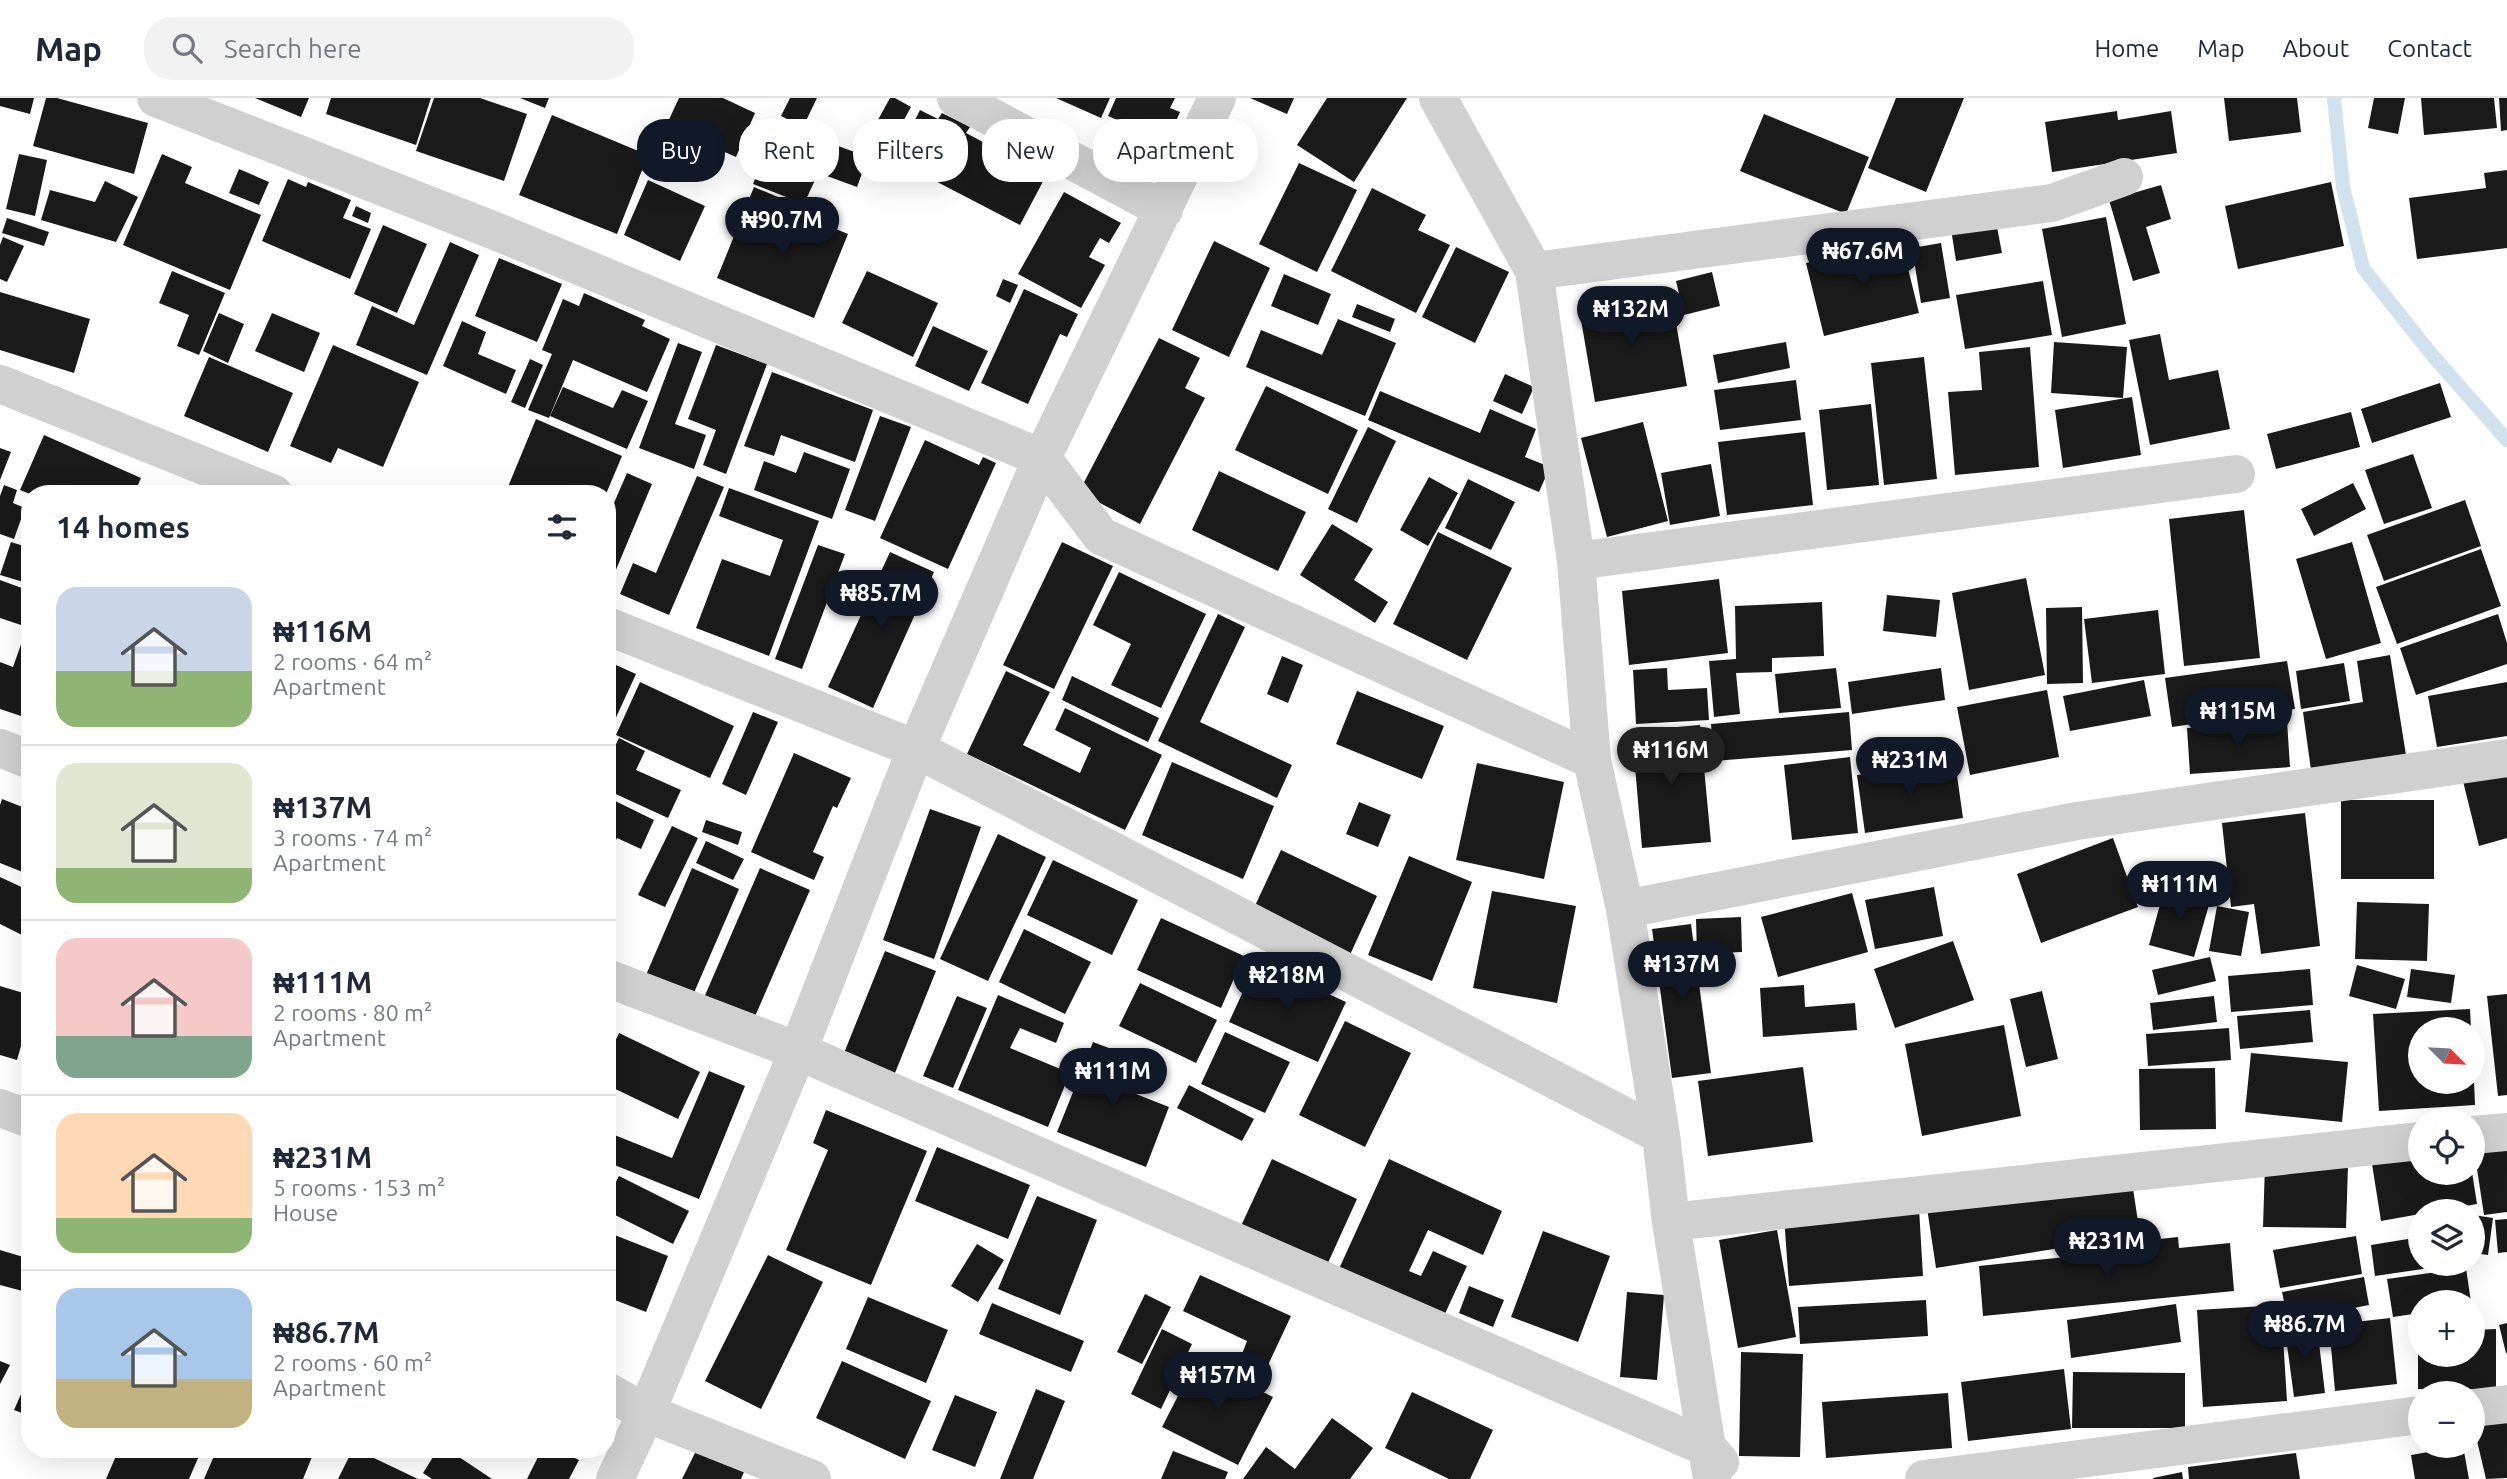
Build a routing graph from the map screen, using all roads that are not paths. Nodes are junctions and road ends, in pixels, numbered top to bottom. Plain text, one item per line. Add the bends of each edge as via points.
1 (156, 98) edge
2 (956, 98) edge
3 (1217, 98) edge
4 (1438, 98) edge
5 (2124, 177) dead end
6 (1164, 210) junction
7 (1534, 271) junction
8 (0, 384) edge
9 (1042, 458) junction
10 (2236, 474) dead end
11 (252, 485) edge
12 (1576, 561) junction
13 (616, 630) edge
14 (0, 748) edge
15 (916, 749) junction
16 (21, 756) edge
17 (2507, 758) edge
18 (1592, 760) junction
19 (1625, 909) junction
20 (616, 981) edge
21 (798, 1051) junction
22 (0, 1108) edge
23 (21, 1116) edge
24 (2507, 1132) edge
25 (2485, 1134) edge
26 (1661, 1135) junction
27 (2408, 1142) edge
28 (1671, 1222) junction
29 (616, 1396) edge
30 (2507, 1404) edge
31 (2485, 1407) edge
32 (646, 1413) junction
33 (2408, 1417) edge
34 (1710, 1464) edge
35 (615, 1479) edge
36 (812, 1479) edge
37 (1734, 1479) edge
38 (1924, 1479) edge

1 - 9 street via 500,233
2 - 6 street
3 - 6 street
4 - 7 street
5 - 7 street via 2052,203
6 - 9 street
7 - 12 street
8 - 11 street
9 - 15 street
9 - 18 street via 1101,536
10 - 12 street
12 - 18 street
13 - 15 street
14 - 16 street
15 - 21 street
15 - 26 street
17 - 19 street via 2077,821
18 - 19 street
19 - 26 street
20 - 21 street
21 - 32 street
21 - 34 street
22 - 23 street
24 - 25 street
26 - 28 street
27 - 28 street
28 - 34 street
29 - 32 street
30 - 31 street
32 - 35 street
32 - 36 street
33 - 38 street
34 - 37 street

